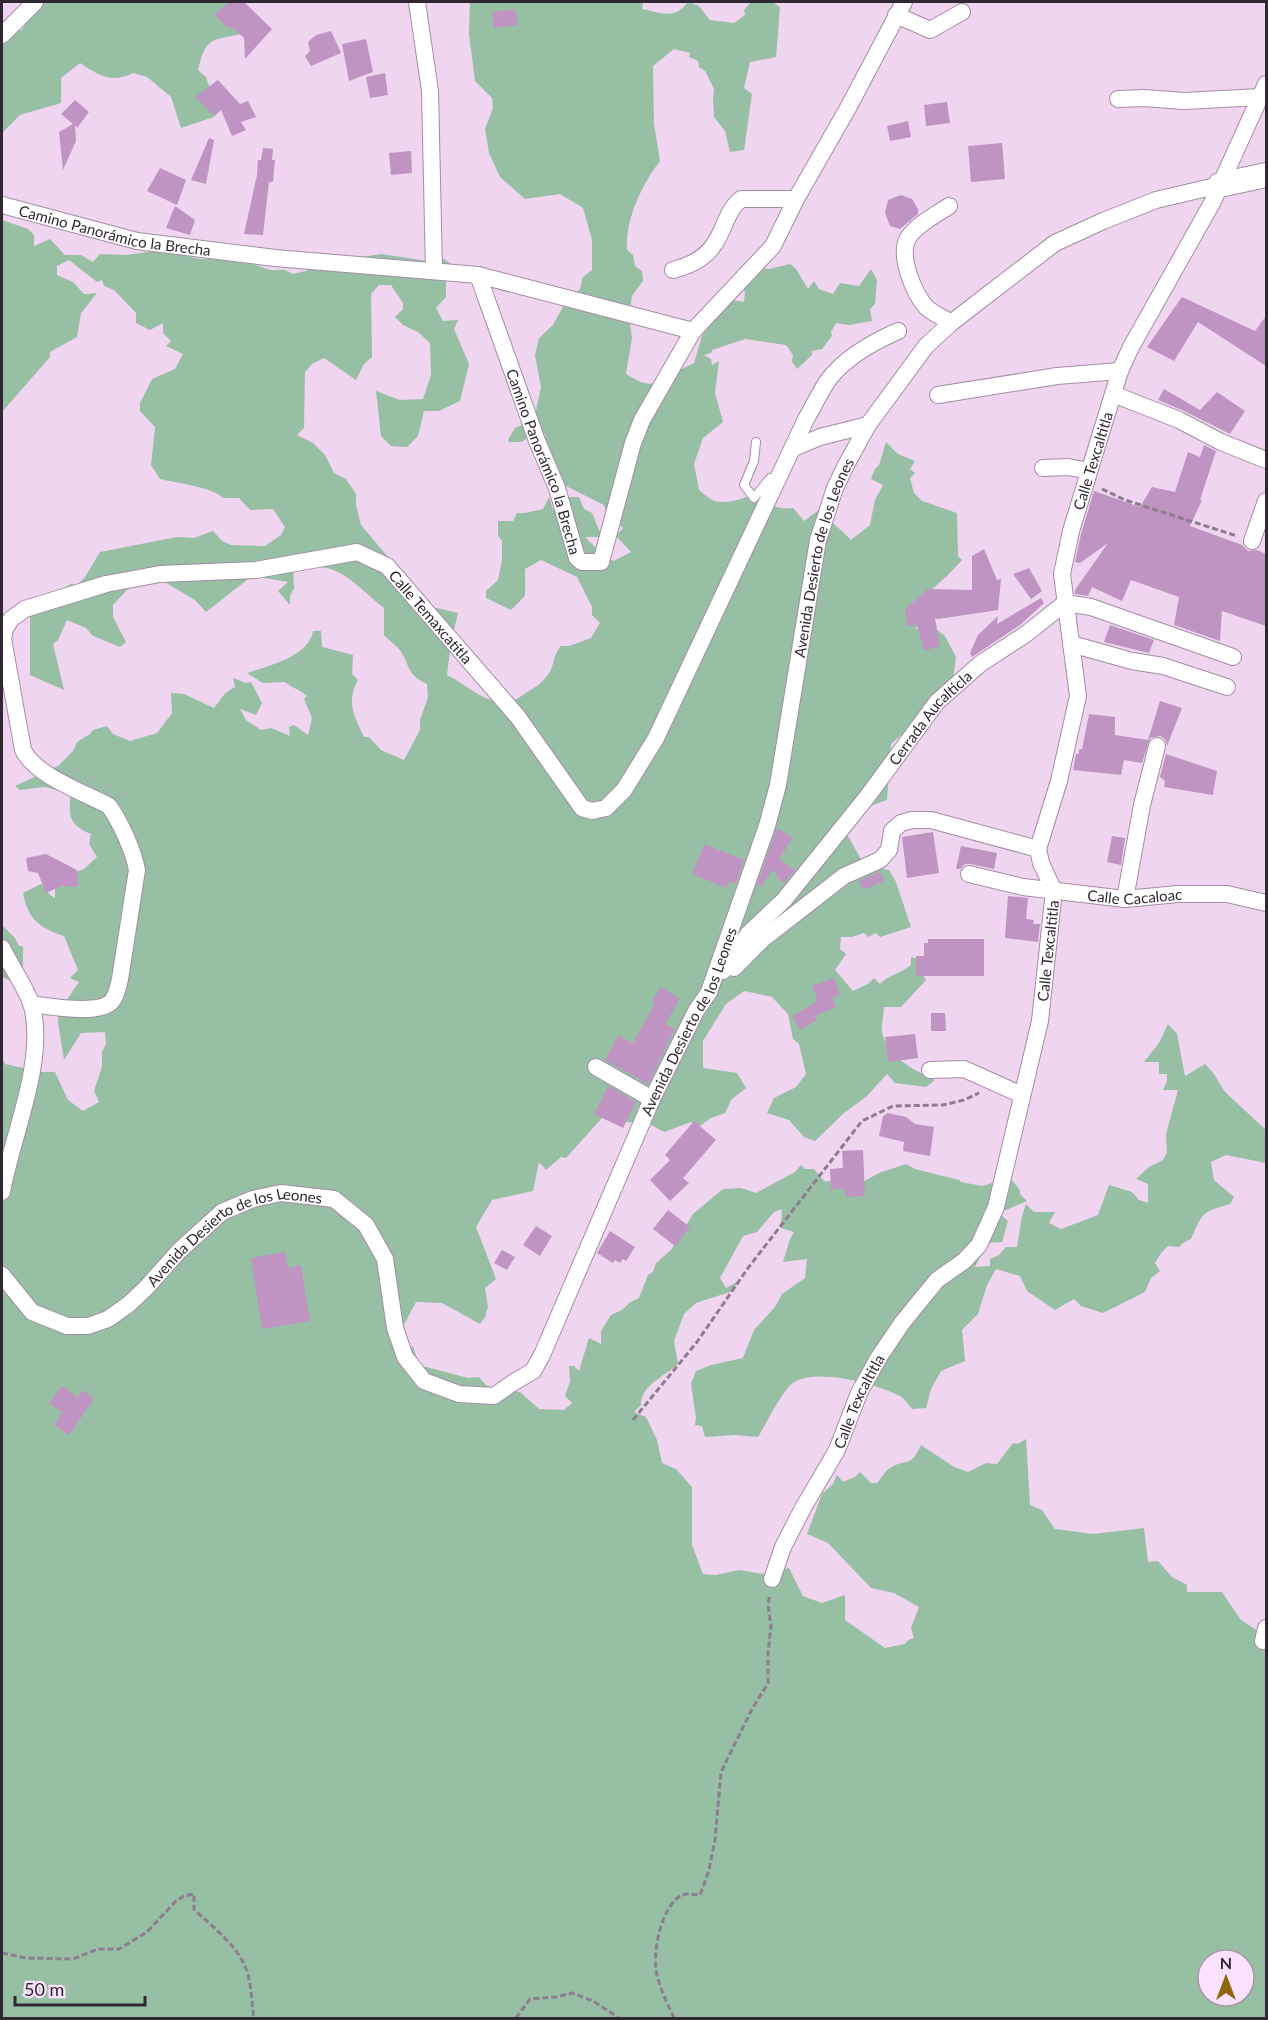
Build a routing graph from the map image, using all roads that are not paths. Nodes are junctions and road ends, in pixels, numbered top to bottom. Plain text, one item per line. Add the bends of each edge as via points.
1 (34, 2) edge
2 (417, 2) edge
3 (900, 8) edge
4 (962, 12) dead end
5 (2, 35) edge
6 (1263, 91) edge
7 (1118, 99) dead end
8 (1266, 176) edge
9 (1220, 185) junction
10 (796, 199) junction
11 (2, 204) edge
12 (949, 206) dead end
13 (673, 270) dead end
14 (434, 271) junction
15 (478, 275) junction
16 (951, 323) junction
17 (693, 331) junction
18 (898, 331) dead end
19 (1120, 371) junction
20 (1113, 394) junction
21 (938, 395) dead end
22 (868, 425) junction
23 (756, 442) dead end
24 (794, 448) junction
25 (1266, 460) edge
26 (1043, 468) dead end
27 (1089, 471) junction
28 (1266, 501) edge
29 (1252, 541) road end
30 (1065, 603) junction
31 (1071, 644) junction
32 (1233, 657) dead end
33 (1227, 687) dead end
34 (1156, 746) dead end
35 (1038, 849) junction
36 (969, 874) dead end
37 (1054, 891) junction
38 (1125, 899) junction
39 (1266, 903) edge
40 (2, 948) edge
41 (709, 992) junction
42 (31, 1004) junction
43 (596, 1067) dead end
44 (930, 1070) dead end
45 (1022, 1095) junction
46 (652, 1099) junction
47 (2, 1192) edge
48 (2, 1275) edge
49 (772, 1579) road end

1 - 5 street
2 - 14 street via 430,91
3 - 4 street via 930,30
3 - 10 street, Camino Panorámico la Brecha
6 - 7 street via 1184,100
6 - 9 street, Calle Texcaltitla
8 - 9 street, Avenida Desierto de los Leones
9 - 16 street, Avenida Desierto de los Leones via 1156,200 1055,243
9 - 19 street, Calle Texcaltitla
10 - 13 street via 741,199 732,206 714,244 688,267
10 - 17 street, Camino Panorámico la Brecha via 773,246
11 - 14 street, Camino Panorámico la Brecha via 137,241 275,258
12 - 16 street via 908,238 904,255 912,285 928,308
14 - 15 street, Camino Panorámico la Brecha
15 - 17 street, Camino Panorámico la Brecha
15 - 17 street, Camino Panorámico la Brecha via 557,489 577,558 582,562 597,563 602,559 633,443
16 - 22 street, Avenida Desierto de los Leones via 926,346
18 - 24 street, Calle Temaxcatitla via 875,341 829,379
19 - 20 street, Calle Texcaltitla
19 - 21 street via 1057,376
20 - 25 street
20 - 27 street, Calle Texcaltitla
22 - 24 street
22 - 41 street, Avenida Desierto de los Leones via 839,480 818,540 778,785
23 - 24 lane via 754,461 744,485 754,498 768,483 782,456
24 - 42 street, Calle Temaxcatitla via 656,738 624,790 606,808 582,808 518,717 387,566 357,552 256,570 160,574 106,584 25,609 11,619 5,629 4,651 23,750 43,772 109,806 137,870 120,979 110,1003 81,1009
26 - 27 street
27 - 30 street, Calle Texcaltitla via 1064,560
28 - 29 street
30 - 31 street, Calle Texcaltitla
30 - 32 street via 1091,607
30 - 41 street, Cerrada Aucalticla via 980,664 937,702 784,900 748,934
31 - 33 street via 1163,666
31 - 35 street, Calle Texcaltitla via 1078,696 1059,781
34 - 38 street
35 - 37 street, Calle Texcaltitla
35 - 41 street via 931,820 901,823 892,831 889,850 880,860 844,876 764,939
36 - 37 street, Calle Cacaloac
37 - 38 street, Calle Cacaloac
37 - 45 street, Calle Texcaltitla via 1040,1021
38 - 39 street, Calle Cacaloac via 1227,894
40 - 42 street
41 - 46 street, Avenida Desierto de los Leones
42 - 47 street via 33,1064
43 - 46 street
44 - 45 street via 964,1069
45 - 49 street, Calle Texcaltitla via 996,1207 979,1245 938,1280 879,1357 859,1393 837,1450 783,1547
46 - 48 street, Avenida Desierto de los Leones via 542,1355 533,1371 494,1396 459,1395 424,1381 405,1357 395,1328 385,1259 366,1226 334,1199 281,1193 222,1212 129,1304 108,1319 88,1326 67,1326 32,1312

